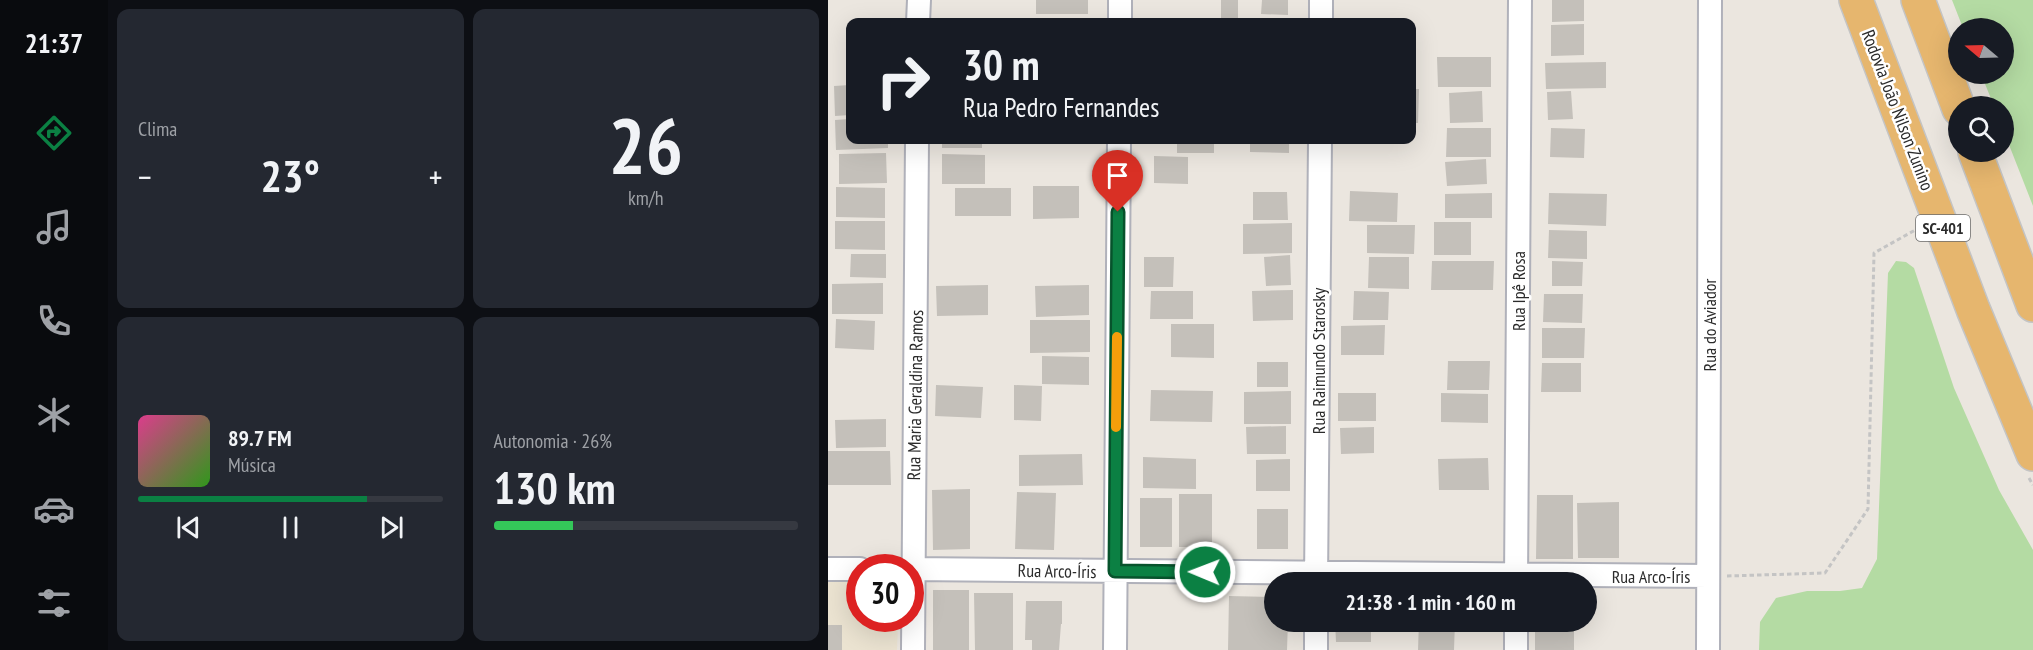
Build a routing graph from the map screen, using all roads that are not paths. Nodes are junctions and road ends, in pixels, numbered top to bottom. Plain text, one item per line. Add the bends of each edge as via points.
1 (919, 0) edge
2 (1120, 0) edge
3 (1321, 0) edge
4 (1521, 0) edge
5 (1710, 0) edge
6 (1856, 0) edge
7 (1918, 0) edge
8 (918, 18) edge
9 (1120, 18) edge
10 (1321, 18) edge
11 (1954, 96) edge
12 (917, 144) edge
13 (1119, 144) edge
14 (1320, 144) edge
15 (1979, 162) edge
16 (2033, 305) edge
17 (2033, 454) edge
18 (912, 554) edge
19 (828, 569) edge
20 (846, 569) edge
21 (924, 569) edge
22 (1115, 571) junction
23 (1316, 572) edge
24 (1516, 572) edge
25 (1264, 575) edge
26 (1708, 576) junction
27 (1597, 577) edge
28 (913, 632) edge
29 (1316, 632) edge
30 (1516, 632) edge
31 (913, 650) edge
32 (1114, 650) edge
33 (1316, 650) edge
34 (1516, 650) edge
35 (1708, 650) edge

1 - 8 street
2 - 9 street
3 - 10 street
4 - 24 street, Rua Ipê Rosa
5 - 26 street, Rua do Aviador
6 - 17 highway, Rodovia João Nilson Zunino / SC-401 via 1973,309
7 - 11 highway
12 - 18 street, Rua Maria Geraldina Ramos
13 - 22 street
14 - 23 street, Rua Raimundo Starosky
15 - 16 highway
19 - 20 street
21 - 22 street, Rua Arco-Íris
22 - 25 street, Rua Arco-Íris
22 - 32 street
26 - 27 street, Rua Arco-Íris
26 - 35 street, Rua do Aviador
28 - 31 street, Rua Maria Geraldina Ramos
29 - 33 street
30 - 34 street

